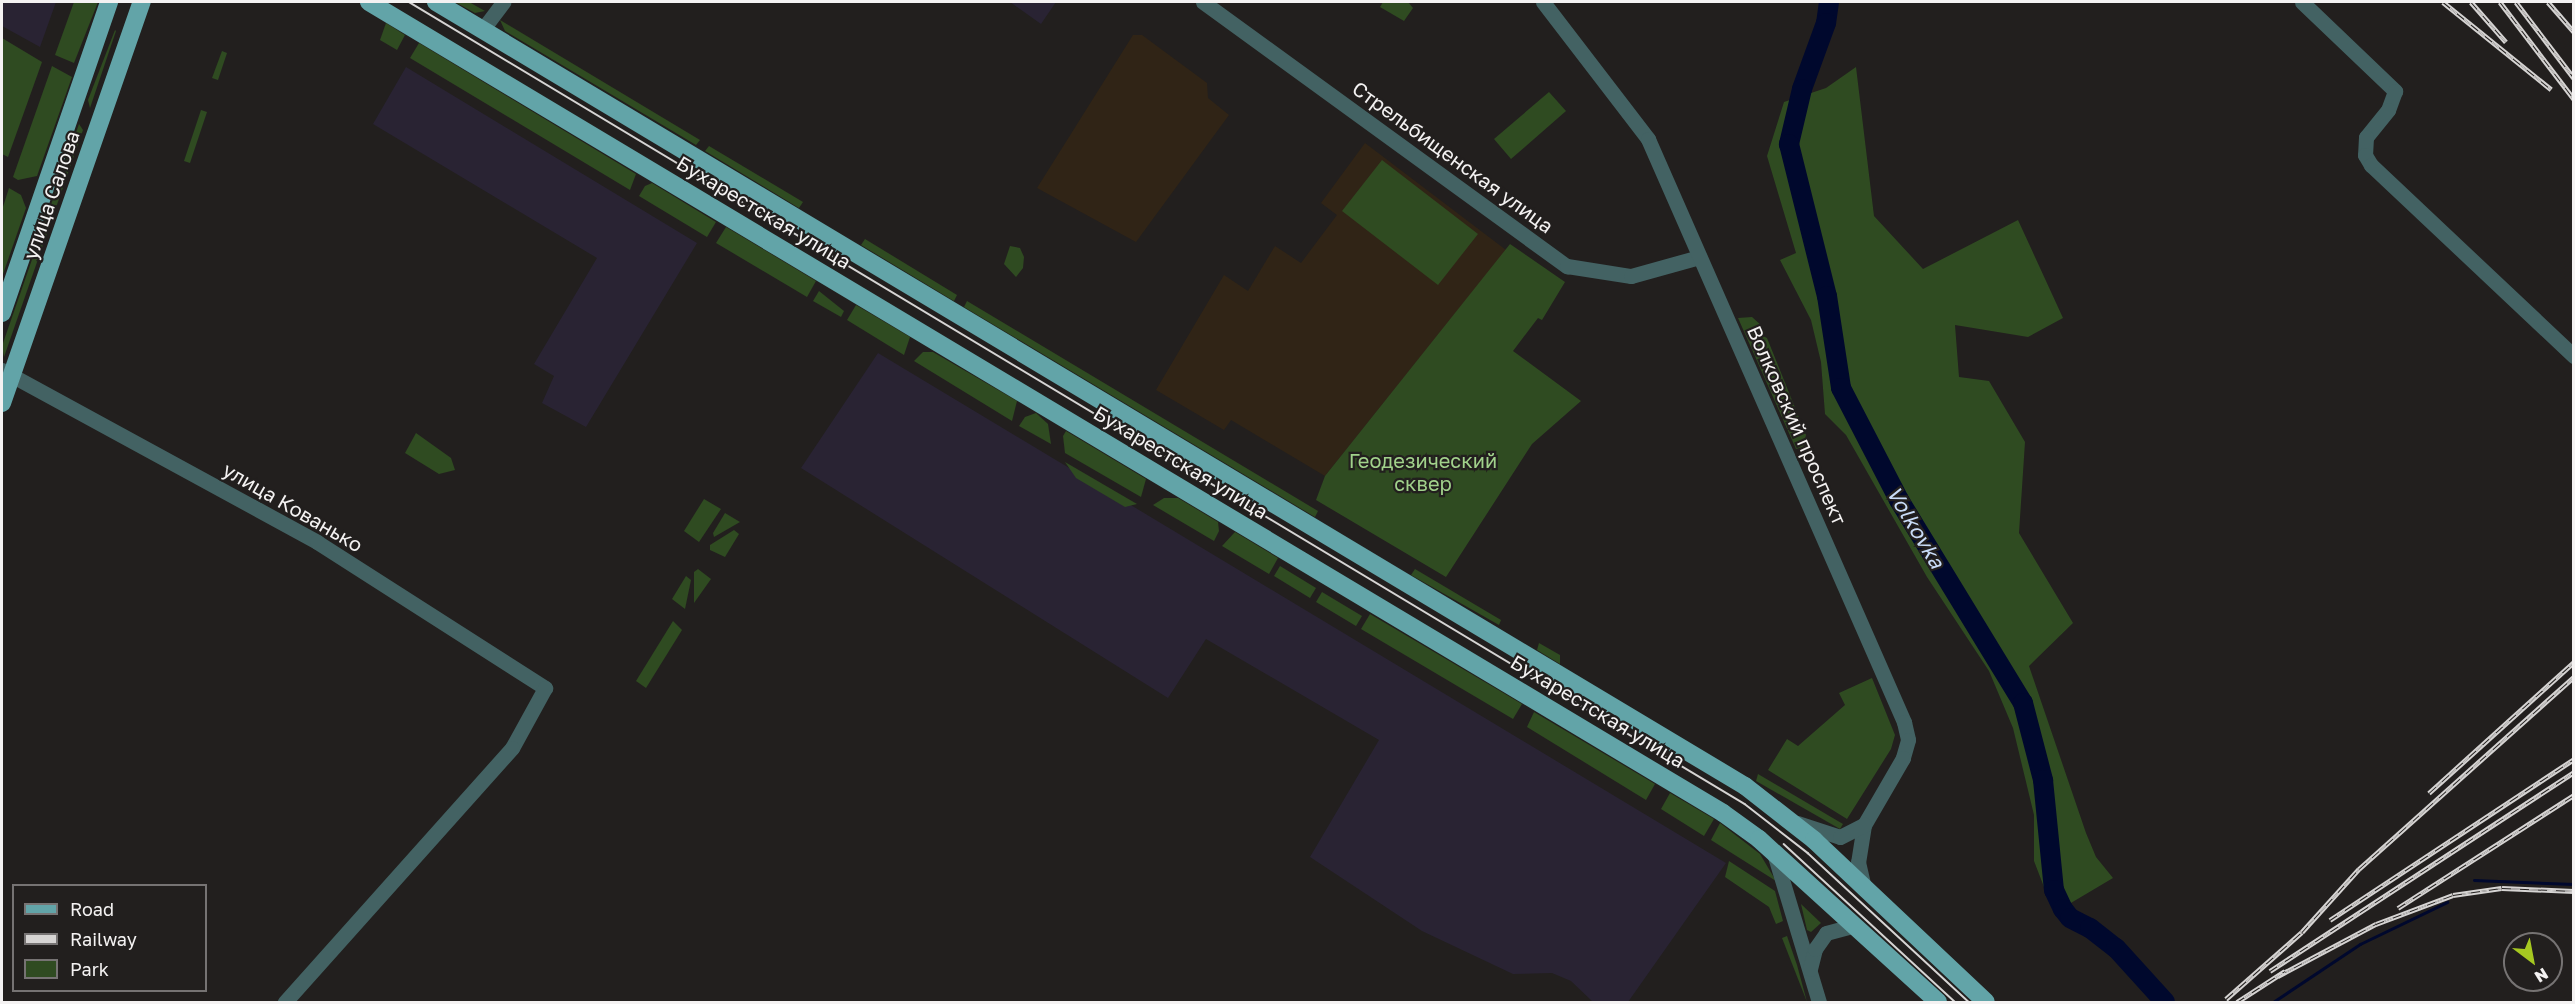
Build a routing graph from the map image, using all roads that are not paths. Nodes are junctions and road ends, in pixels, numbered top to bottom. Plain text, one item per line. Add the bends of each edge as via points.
1 (109, 2) edge
2 (142, 2) edge
3 (369, 2) edge
4 (436, 2) edge
5 (503, 2) edge
6 (1203, 2) edge
7 (1543, 2) edge
8 (2302, 2) edge
9 (101, 22) junction
10 (483, 29) junction
11 (130, 36) junction
12 (569, 82) junction
13 (552, 110) junction
14 (71, 112) junction
15 (100, 122) junction
16 (1699, 257) junction
17 (2, 313) edge
18 (2574, 356) edge
19 (6, 374) edge
20 (2, 403) edge
21 (1792, 822) junction
22 (1864, 825) junction
23 (1774, 853) junction
24 (1864, 888) junction
25 (1855, 925) junction
26 (1810, 969) junction
27 (285, 1002) edge
28 (1819, 1002) edge
29 (1938, 1002) edge
30 (1986, 1002) edge

1 - 9 main road, улица Салова
2 - 11 main road, улица Салова
3 - 13 main road, Бухарестская улица
4 - 10 main road, Бухарестская улица
5 - 10 street
6 - 16 street, Стрельбищенская улица via 1567,266 1631,276
7 - 16 street, Волковский проспект via 1641,127
8 - 18 street via 2395,91 2388,110 2366,137 2365,155 2371,165
9 - 11 main road via 121,24
9 - 14 main road, улица Салова
10 - 12 main road, Бухарестская улица
11 - 15 main road, улица Салова
12 - 13 main road
12 - 21 main road, Бухарестская улица via 1735,780
13 - 23 main road, Бухарестская улица via 1668,779 1737,823
14 - 15 main road
14 - 17 main road, улица Салова
15 - 19 main road, улица Салова
16 - 22 street, Волковский проспект via 1904,722 1908,740 1903,758
19 - 20 main road, улица Салова
19 - 27 street, улица Кованько via 317,542 545,688 512,748
21 - 22 street via 1840,837
21 - 24 main road, Бухарестская улица
22 - 24 street, Волковский проспект via 1858,862
23 - 25 main road, Бухарестская улица
23 - 26 street
24 - 30 main road, Бухарестская улица
25 - 26 street via 1831,929 1821,937
25 - 29 main road, Бухарестская улица
26 - 28 street

